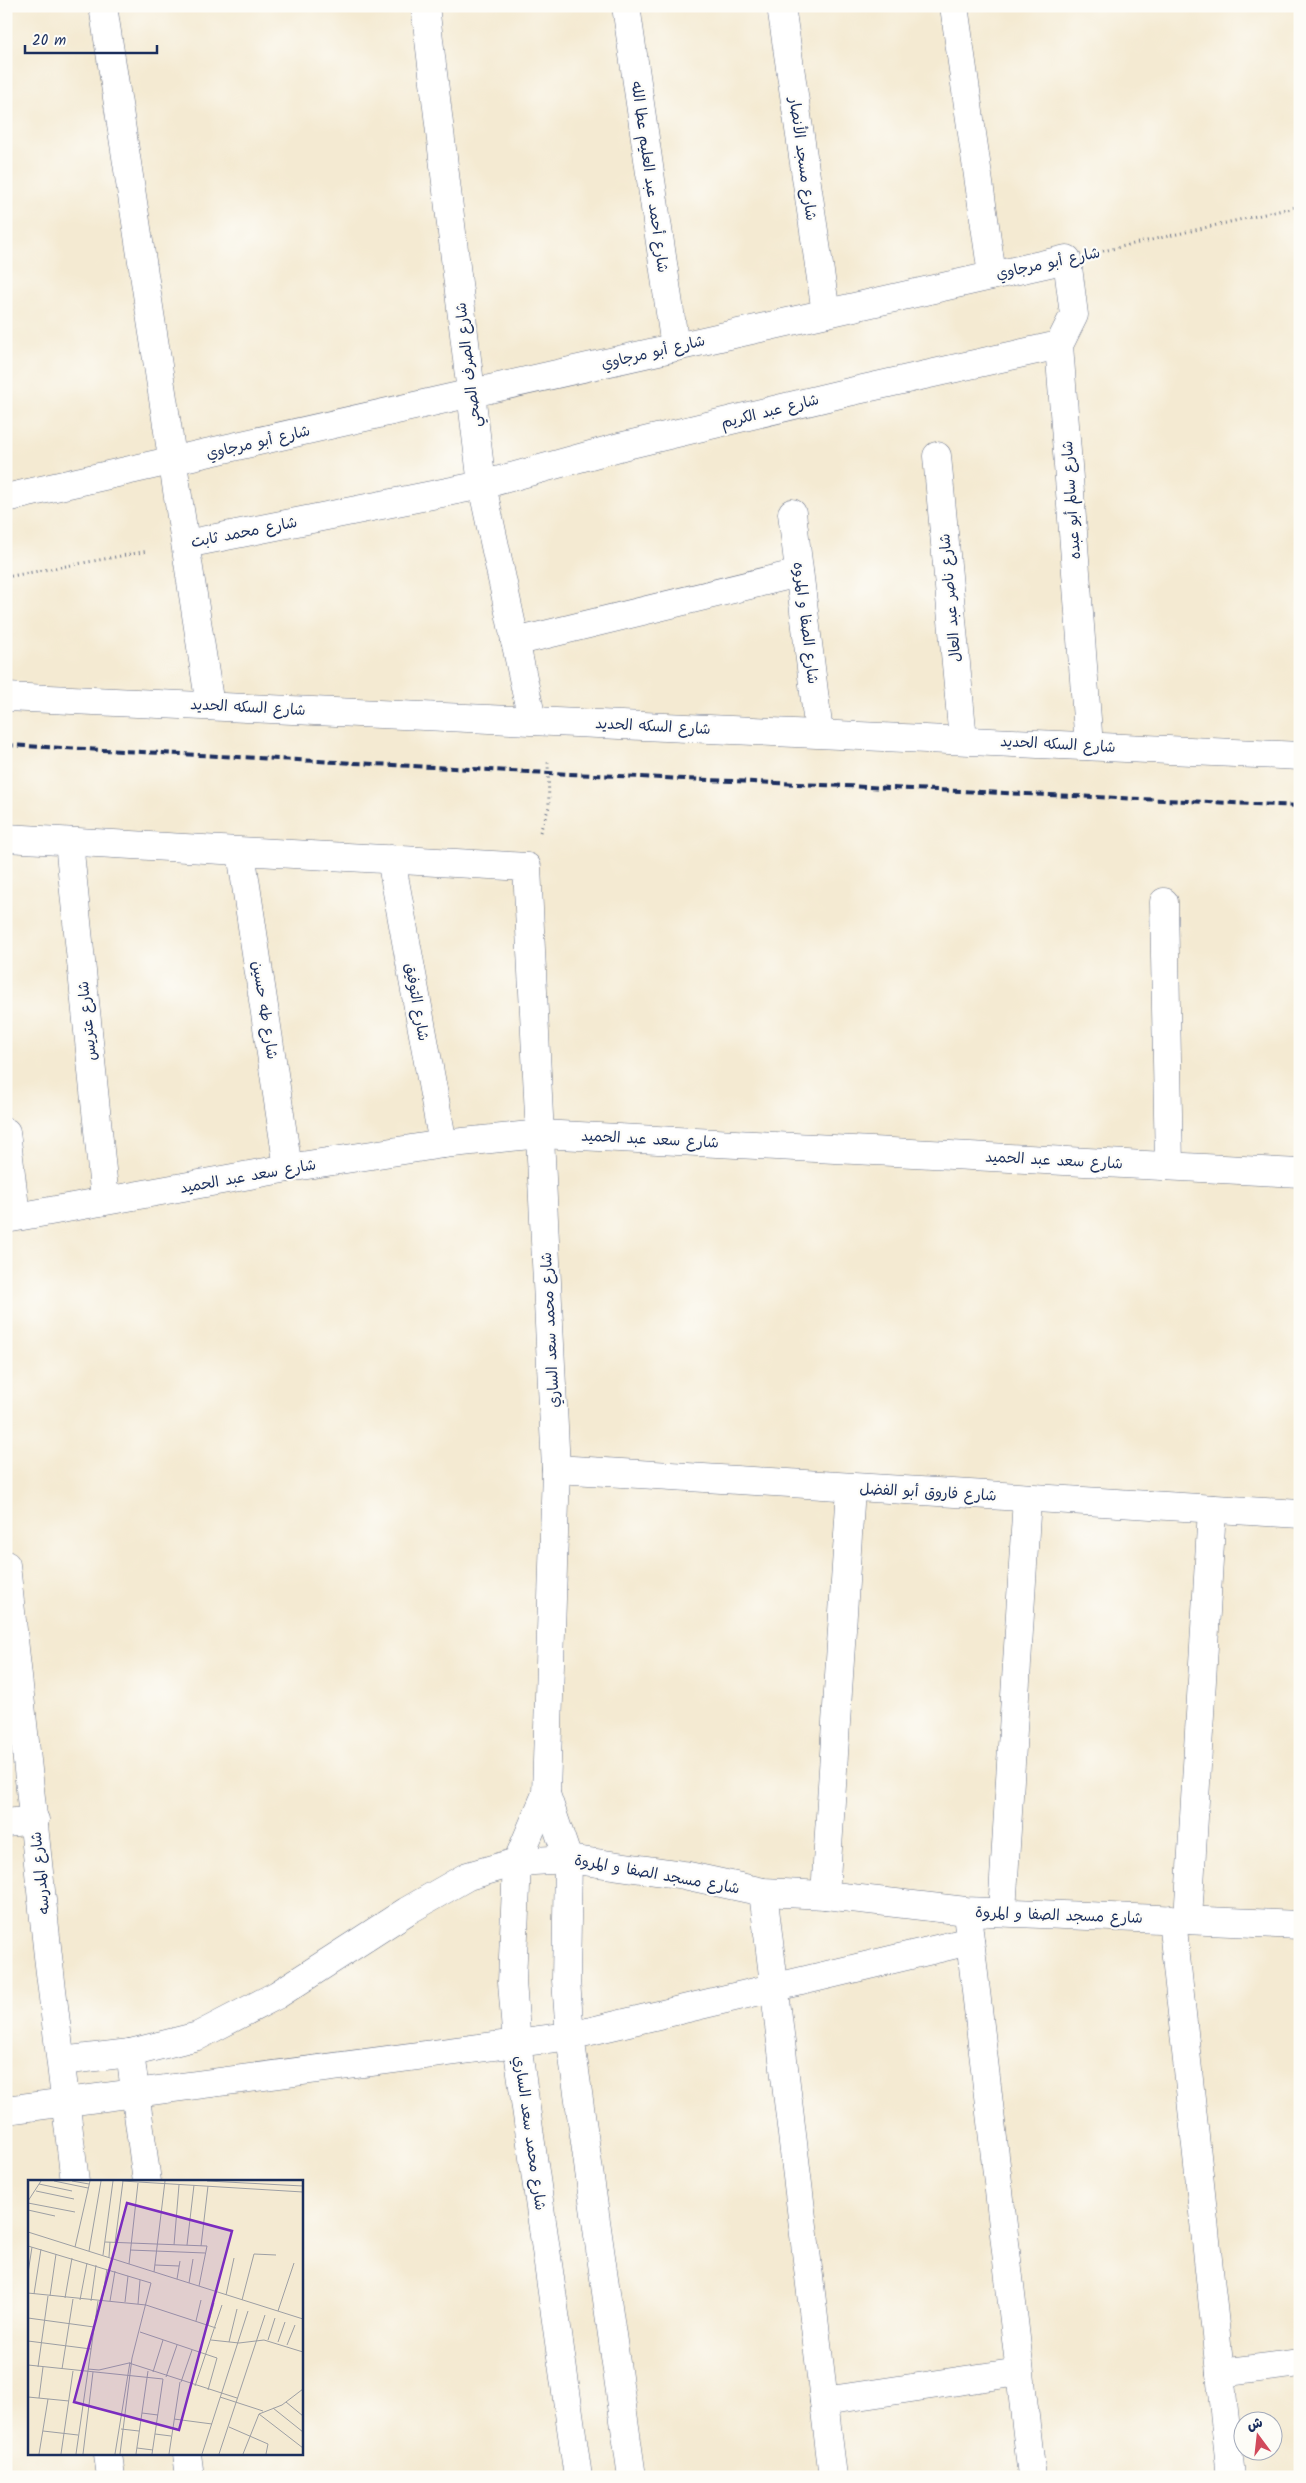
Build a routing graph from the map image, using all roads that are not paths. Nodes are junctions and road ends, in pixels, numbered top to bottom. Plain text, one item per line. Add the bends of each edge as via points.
1 (102, 6) edge
2 (425, 6) edge
3 (626, 6) edge
4 (781, 6) edge
5 (954, 6) edge
6 (992, 275) junction
7 (826, 313) junction
8 (1059, 345) junction
9 (675, 347) junction
10 (472, 393) junction
11 (937, 456) dead end
12 (173, 461) junction
13 (482, 485) junction
14 (6, 498) edge
15 (792, 513) dead end
16 (186, 544) junction
17 (800, 573) junction
18 (515, 642) junction
19 (6, 696) edge
20 (210, 706) junction
21 (532, 720) junction
22 (819, 733) junction
23 (963, 740) junction
24 (1089, 746) junction
25 (1300, 756) edge
26 (6, 838) edge
27 (69, 842) junction
28 (241, 852) junction
29 (391, 859) junction
30 (1164, 902) dead end
31 (6, 1132) edge
32 (540, 1134) junction
33 (443, 1144) junction
34 (1169, 1166) junction
35 (288, 1168) junction
36 (1300, 1173) edge
37 (105, 1200) junction
38 (11, 1218) edge
39 (556, 1469) junction
40 (851, 1488) junction
41 (1027, 1498) junction
42 (1212, 1509) junction
43 (1300, 1514) edge
44 (6, 1565) edge
45 (546, 1794) junction
46 (34, 1820) junction
47 (6, 1823) edge
48 (568, 1858) junction
49 (517, 1862) junction
50 (763, 1892) junction
51 (825, 1895) junction
52 (966, 1911) junction
53 (1002, 1912) junction
54 (1180, 1920) junction
55 (1300, 1925) edge
56 (970, 1941) junction
57 (774, 1989) junction
58 (570, 2036) junction
59 (517, 2044) junction
60 (130, 2053) junction
61 (61, 2061) junction
62 (134, 2092) junction
63 (66, 2102) junction
64 (6, 2110) edge
65 (75, 2180) edge
66 (147, 2180) edge
67 (1300, 2363) edge
68 (1019, 2372) junction
69 (1220, 2373) junction
70 (824, 2401) junction
71 (108, 2456) edge
72 (187, 2456) edge
73 (111, 2477) edge
74 (190, 2477) edge
75 (578, 2477) edge
76 (632, 2477) edge
77 (833, 2477) edge
78 (1032, 2477) edge
79 (1231, 2477) edge

1 - 12 street
2 - 10 street, شارع الصرف الصحي
3 - 9 street, شارع أحمد عبد العليم عطا الله
4 - 7 street, شارع مسجد الأنصار
5 - 6 street
6 - 7 street, شارع أبو مرجاوي
6 - 8 street, شارع أبو مرجاوي via 1067,259 1074,314
7 - 9 street, شارع أبو مرجاوي
8 - 13 street, شارع عبد الكريم via 623,446
8 - 24 street, شارع سالم أبو عبده
9 - 10 street, شارع أبو مرجاوي
10 - 12 street, شارع أبو مرجاوي
10 - 13 street, شارع الصرف الصحي
11 - 23 street, شارع ناصر عبد العال
12 - 14 street, شارع أبو مرجاوي
12 - 16 street
13 - 16 street, شارع محمد ثابت
13 - 18 street, شارع الصرف الصحي
15 - 17 street, شارع الصفا و المروه
16 - 20 street
17 - 18 street
17 - 22 street, شارع الصفا و المروه
18 - 21 street, شارع الصرف الصحي
19 - 20 street, شارع السكه الحديد
20 - 21 street, شارع السكه الحديد
21 - 22 street, شارع السكه الحديد
22 - 23 street, شارع السكه الحديد
23 - 24 street, شارع السكه الحديد
24 - 25 street, شارع السكه الحديد
26 - 27 street
27 - 28 street
27 - 37 street, شارع عتريس
28 - 29 street
28 - 35 street, شارع طه حسين
29 - 32 street, شارع محمد سعد الساري via 527,867
29 - 33 street, شارع التوفيق
30 - 34 street
31 - 38 street
32 - 33 street, شارع سعد عبد الحميد
32 - 34 street, شارع سعد عبد الحميد
32 - 39 street, شارع محمد سعد الساري
33 - 35 street, شارع سعد عبد الحميد
34 - 36 street, شارع سعد عبد الحميد
35 - 37 street, شارع سعد عبد الحميد
37 - 38 street, شارع سعد عبد الحميد
39 - 40 street, شارع فاروق أبو الفضل
39 - 45 street, شارع محمد سعد الساري
40 - 41 street, شارع فاروق أبو الفضل
40 - 51 street
41 - 42 street, شارع فاروق أبو الفضل
41 - 53 street
42 - 43 street, شارع فاروق أبو الفضل
42 - 54 street
44 - 46 street, شارع المدرسه
45 - 48 street, شارع محمد سعد الساري
45 - 49 street, شارع محمد سعد الساري
46 - 47 street
46 - 61 street, شارع المدرسه
48 - 49 street, شارع مسجد الصفا و المروة
48 - 50 street, شارع مسجد الصفا و المروة via 684,1875
48 - 58 street, شارع محمد سعد الساري via 566,1980
49 - 59 street, شارع محمد سعد الساري via 512,1982
49 - 60 street, شارع مسجد الصفا و المروة via 468,1876 276,1995 198,2036
50 - 51 street, شارع مسجد الصفا و المروة
50 - 57 street
51 - 52 street, شارع مسجد الصفا و المروة
52 - 53 street, شارع مسجد الصفا و المروة
52 - 56 street
53 - 54 street, شارع مسجد الصفا و المروة
54 - 55 street, شارع مسجد الصفا و المروة
54 - 69 street
56 - 57 street
56 - 68 street
57 - 58 street
57 - 70 street
58 - 59 street
58 - 76 street, شارع محمد سعد الساري
59 - 62 street
59 - 75 street, شارع محمد سعد الساري
60 - 61 street, شارع مسجد الصفا و المروة
60 - 62 street
61 - 63 street, شارع المدرسه
62 - 63 street
62 - 66 street
63 - 64 street
63 - 65 street, شارع المدرسه
67 - 69 street
68 - 70 street
68 - 78 street
69 - 79 street
70 - 77 street
71 - 73 street
72 - 74 street

